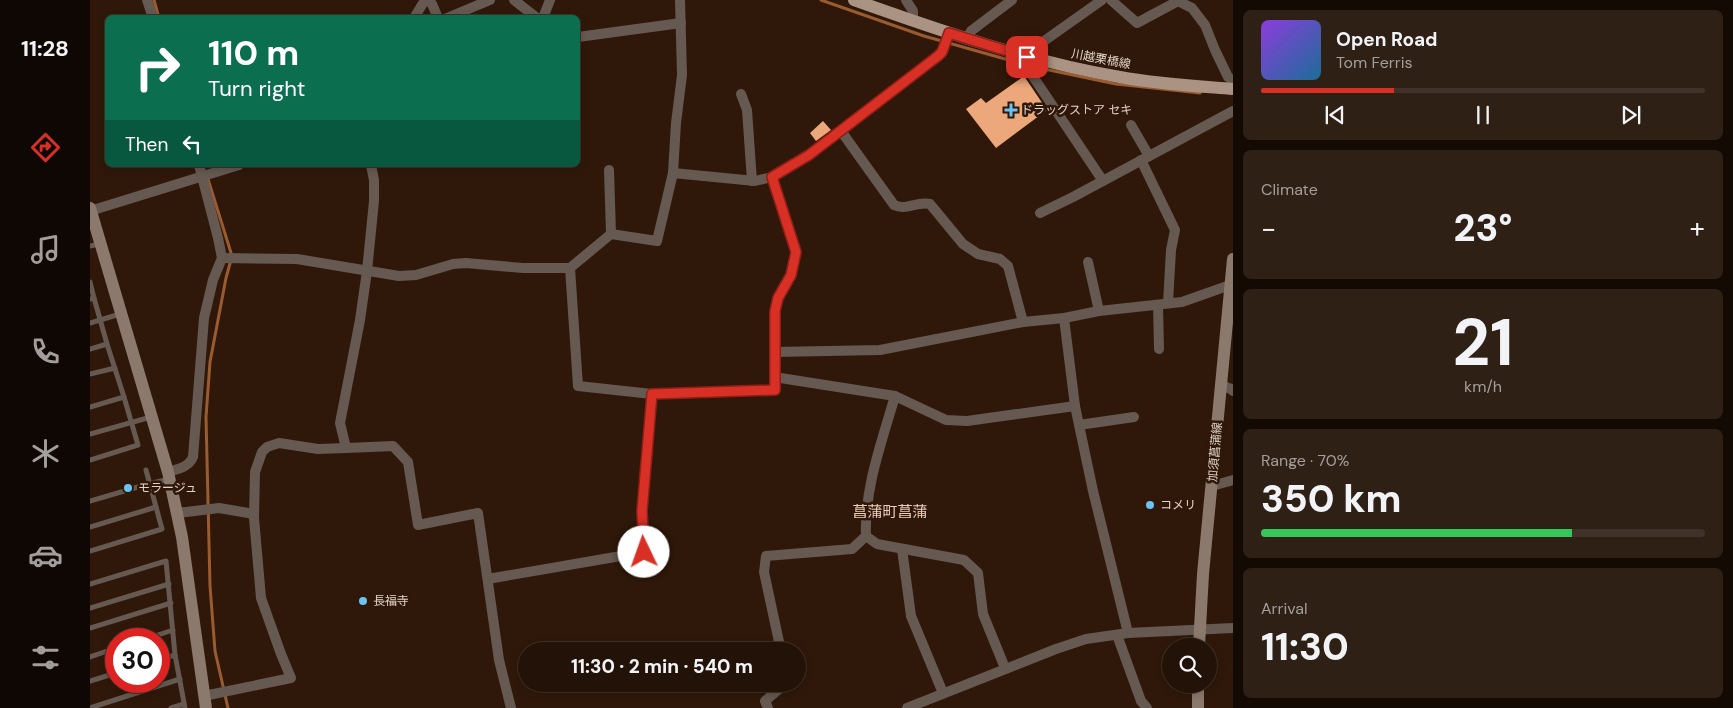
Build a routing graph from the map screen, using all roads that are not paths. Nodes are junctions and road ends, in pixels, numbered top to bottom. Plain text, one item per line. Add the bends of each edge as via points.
1 (147, 0) edge
2 (426, 0) edge
3 (490, 0) edge
4 (514, 0) edge
5 (550, 0) edge
6 (680, 0) edge
7 (854, 0) edge
8 (906, 0) edge
9 (1012, 0) edge
10 (1102, 0) edge
11 (1114, 1) edge
12 (1178, 1) edge
13 (152, 15) edge
14 (416, 15) edge
15 (437, 15) edge
16 (454, 15) edge
17 (532, 15) edge
18 (544, 15) edge
19 (913, 21) junction
20 (681, 23) junction
21 (949, 33) junction
22 (580, 37) edge
23 (967, 39) junction
24 (1027, 57) junction
25 (1233, 80) edge
26 (1233, 89) edge
27 (741, 94) dead end
28 (1233, 111) edge
29 (1131, 125) dead end
30 (841, 131) junction
31 (1145, 158) junction
32 (200, 167) edge
33 (231, 167) edge
34 (371, 167) edge
35 (609, 170) dead end
36 (673, 173) junction
37 (202, 176) junction
38 (772, 177) junction
39 (752, 181) junction
40 (1103, 181) junction
41 (90, 210) edge
42 (1040, 213) dead end
43 (612, 234) junction
44 (95, 245) edge
45 (222, 258) junction
46 (1233, 259) edge
47 (1088, 262) dead end
48 (570, 268) junction
49 (367, 271) junction
50 (90, 282) edge
51 (1232, 286) edge
52 (92, 298) edge
53 (1163, 304) junction
54 (1099, 310) junction
55 (121, 314) junction
56 (1064, 318) junction
57 (100, 320) junction
58 (1023, 322) junction
59 (90, 323) edge
60 (107, 344) junction
61 (90, 349) edge
62 (1159, 349) dead end
63 (774, 352) junction
64 (115, 368) junction
65 (90, 374) edge
66 (774, 377) junction
67 (1227, 388) edge
68 (652, 394) junction
69 (895, 396) junction
70 (124, 397) junction
71 (1075, 406) junction
72 (90, 407) edge
73 (1134, 416) dead end
74 (152, 417) junction
75 (132, 422) junction
76 (1079, 425) junction
77 (90, 434) edge
78 (346, 448) junction
79 (90, 460) edge
80 (146, 470) dead end
81 (169, 476) junction
82 (1233, 480) edge
83 (148, 484) junction
84 (1212, 486) junction
85 (90, 501) edge
86 (156, 507) junction
87 (178, 513) junction
88 (254, 514) junction
89 (90, 526) edge
90 (866, 536) junction
91 (902, 549) junction
92 (90, 551) edge
93 (488, 578) junction
94 (90, 584) edge
95 (169, 584) junction
96 (171, 603) junction
97 (90, 608) edge
98 (90, 628) edge
99 (1233, 628) edge
100 (1200, 629) junction
101 (173, 630) junction
102 (170, 631) edge
103 (1123, 634) junction
104 (1199, 638) edge
105 (780, 642) edge
106 (105, 652) edge
107 (175, 655) junction
108 (90, 657) edge
109 (170, 657) edge
110 (1005, 668) junction
111 (105, 676) edge
112 (180, 679) junction
113 (90, 681) edge
114 (776, 692) edge
115 (943, 693) junction
116 (1198, 693) edge
117 (205, 702) edge
118 (184, 706) edge
119 (90, 708) edge
120 (171, 708) edge
121 (511, 708) edge
122 (768, 708) edge
123 (907, 708) edge
124 (1147, 708) edge
125 (1198, 708) edge

1 - 13 street
2 - 14 street
2 - 15 street via 432,4
3 - 16 street
4 - 17 street
5 - 18 street
6 - 20 street
7 - 19 main road, 川越栗橋線
8 - 19 street via 913,11
9 - 23 street via 971,31
10 - 24 street via 1037,46
11 - 12 street via 1137,23
12 - 25 street via 1192,8 1205,25 1228,77
19 - 21 main road, 川越栗橋線
20 - 22 street
20 - 36 street via 682,75
21 - 23 main road, 川越栗橋線
21 - 30 street via 938,56
23 - 24 main road, 川越栗橋線
24 - 26 main road, 川越栗橋線 via 1121,77
24 - 40 street via 1030,72
27 - 39 street via 748,110
28 - 31 street
29 - 31 street
30 - 38 street
30 - 58 street via 894,205 930,204 963,244 978,254 1000,258 1008,266
31 - 40 street
31 - 53 street via 1175,230
32 - 37 street
33 - 37 street
34 - 49 street via 374,201
35 - 43 street
36 - 39 street
36 - 43 street via 657,241
37 - 41 street
37 - 45 street
38 - 39 street
38 - 63 street via 796,252 791,275 778,298 775,311
40 - 42 street
41 - 44 street
43 - 48 street
44 - 55 street
45 - 49 street via 297,259
45 - 81 street via 204,318 194,457 191,463
46 - 51 street, 加須菖蒲線
47 - 54 street
48 - 49 street via 466,263 416,275
48 - 68 street via 578,386
49 - 78 street via 340,423
50 - 52 lane
51 - 53 street via 1182,302
51 - 67 street, 加須菖蒲線
52 - 57 lane
53 - 54 street
53 - 62 street
54 - 56 street
55 - 57 lane
55 - 74 street
56 - 58 street
56 - 71 street
57 - 59 lane
57 - 60 lane
58 - 63 street via 880,350
60 - 61 lane
60 - 64 lane
63 - 66 street
64 - 65 lane
64 - 70 lane
66 - 68 street via 775,390
66 - 69 street
67 - 84 street, 加須菖蒲線
68 - 93 street via 642,511 644,552
69 - 71 street via 946,420 967,421
69 - 90 street via 874,470 865,522
70 - 72 lane
70 - 75 lane
71 - 76 street
73 - 76 street
74 - 75 lane
74 - 81 street
75 - 77 lane
75 - 79 lane via 138,445
76 - 103 street
78 - 88 street via 318,449 279,443 267,447 255,472
78 - 93 street via 393,446 398,451 408,462 418,525 478,513
80 - 83 lane
81 - 83 lane
81 - 87 street
82 - 84 street
83 - 85 lane
83 - 86 lane
84 - 100 street, 加須菖蒲線
86 - 89 lane
86 - 92 lane via 162,529
87 - 88 street via 219,508
87 - 117 street
88 - 117 street via 261,598 291,678
90 - 91 street via 877,544
90 - 105 street via 852,549 766,556 764,572
91 - 110 street via 964,560 978,573 983,614
91 - 115 street via 911,616
93 - 121 street via 499,660
94 - 95 lane via 166,561
95 - 96 lane
95 - 97 lane
96 - 98 lane
96 - 101 lane
99 - 100 street
100 - 103 street
100 - 104 street, 加須菖蒲線
101 - 102 lane
101 - 107 lane
103 - 110 street via 1086,640
103 - 124 street via 1141,701
106 - 108 lane
107 - 109 lane
107 - 112 lane
110 - 115 street
111 - 113 lane
112 - 118 lane
112 - 119 lane
114 - 122 street via 765,701
115 - 123 street
116 - 125 street
118 - 120 lane

